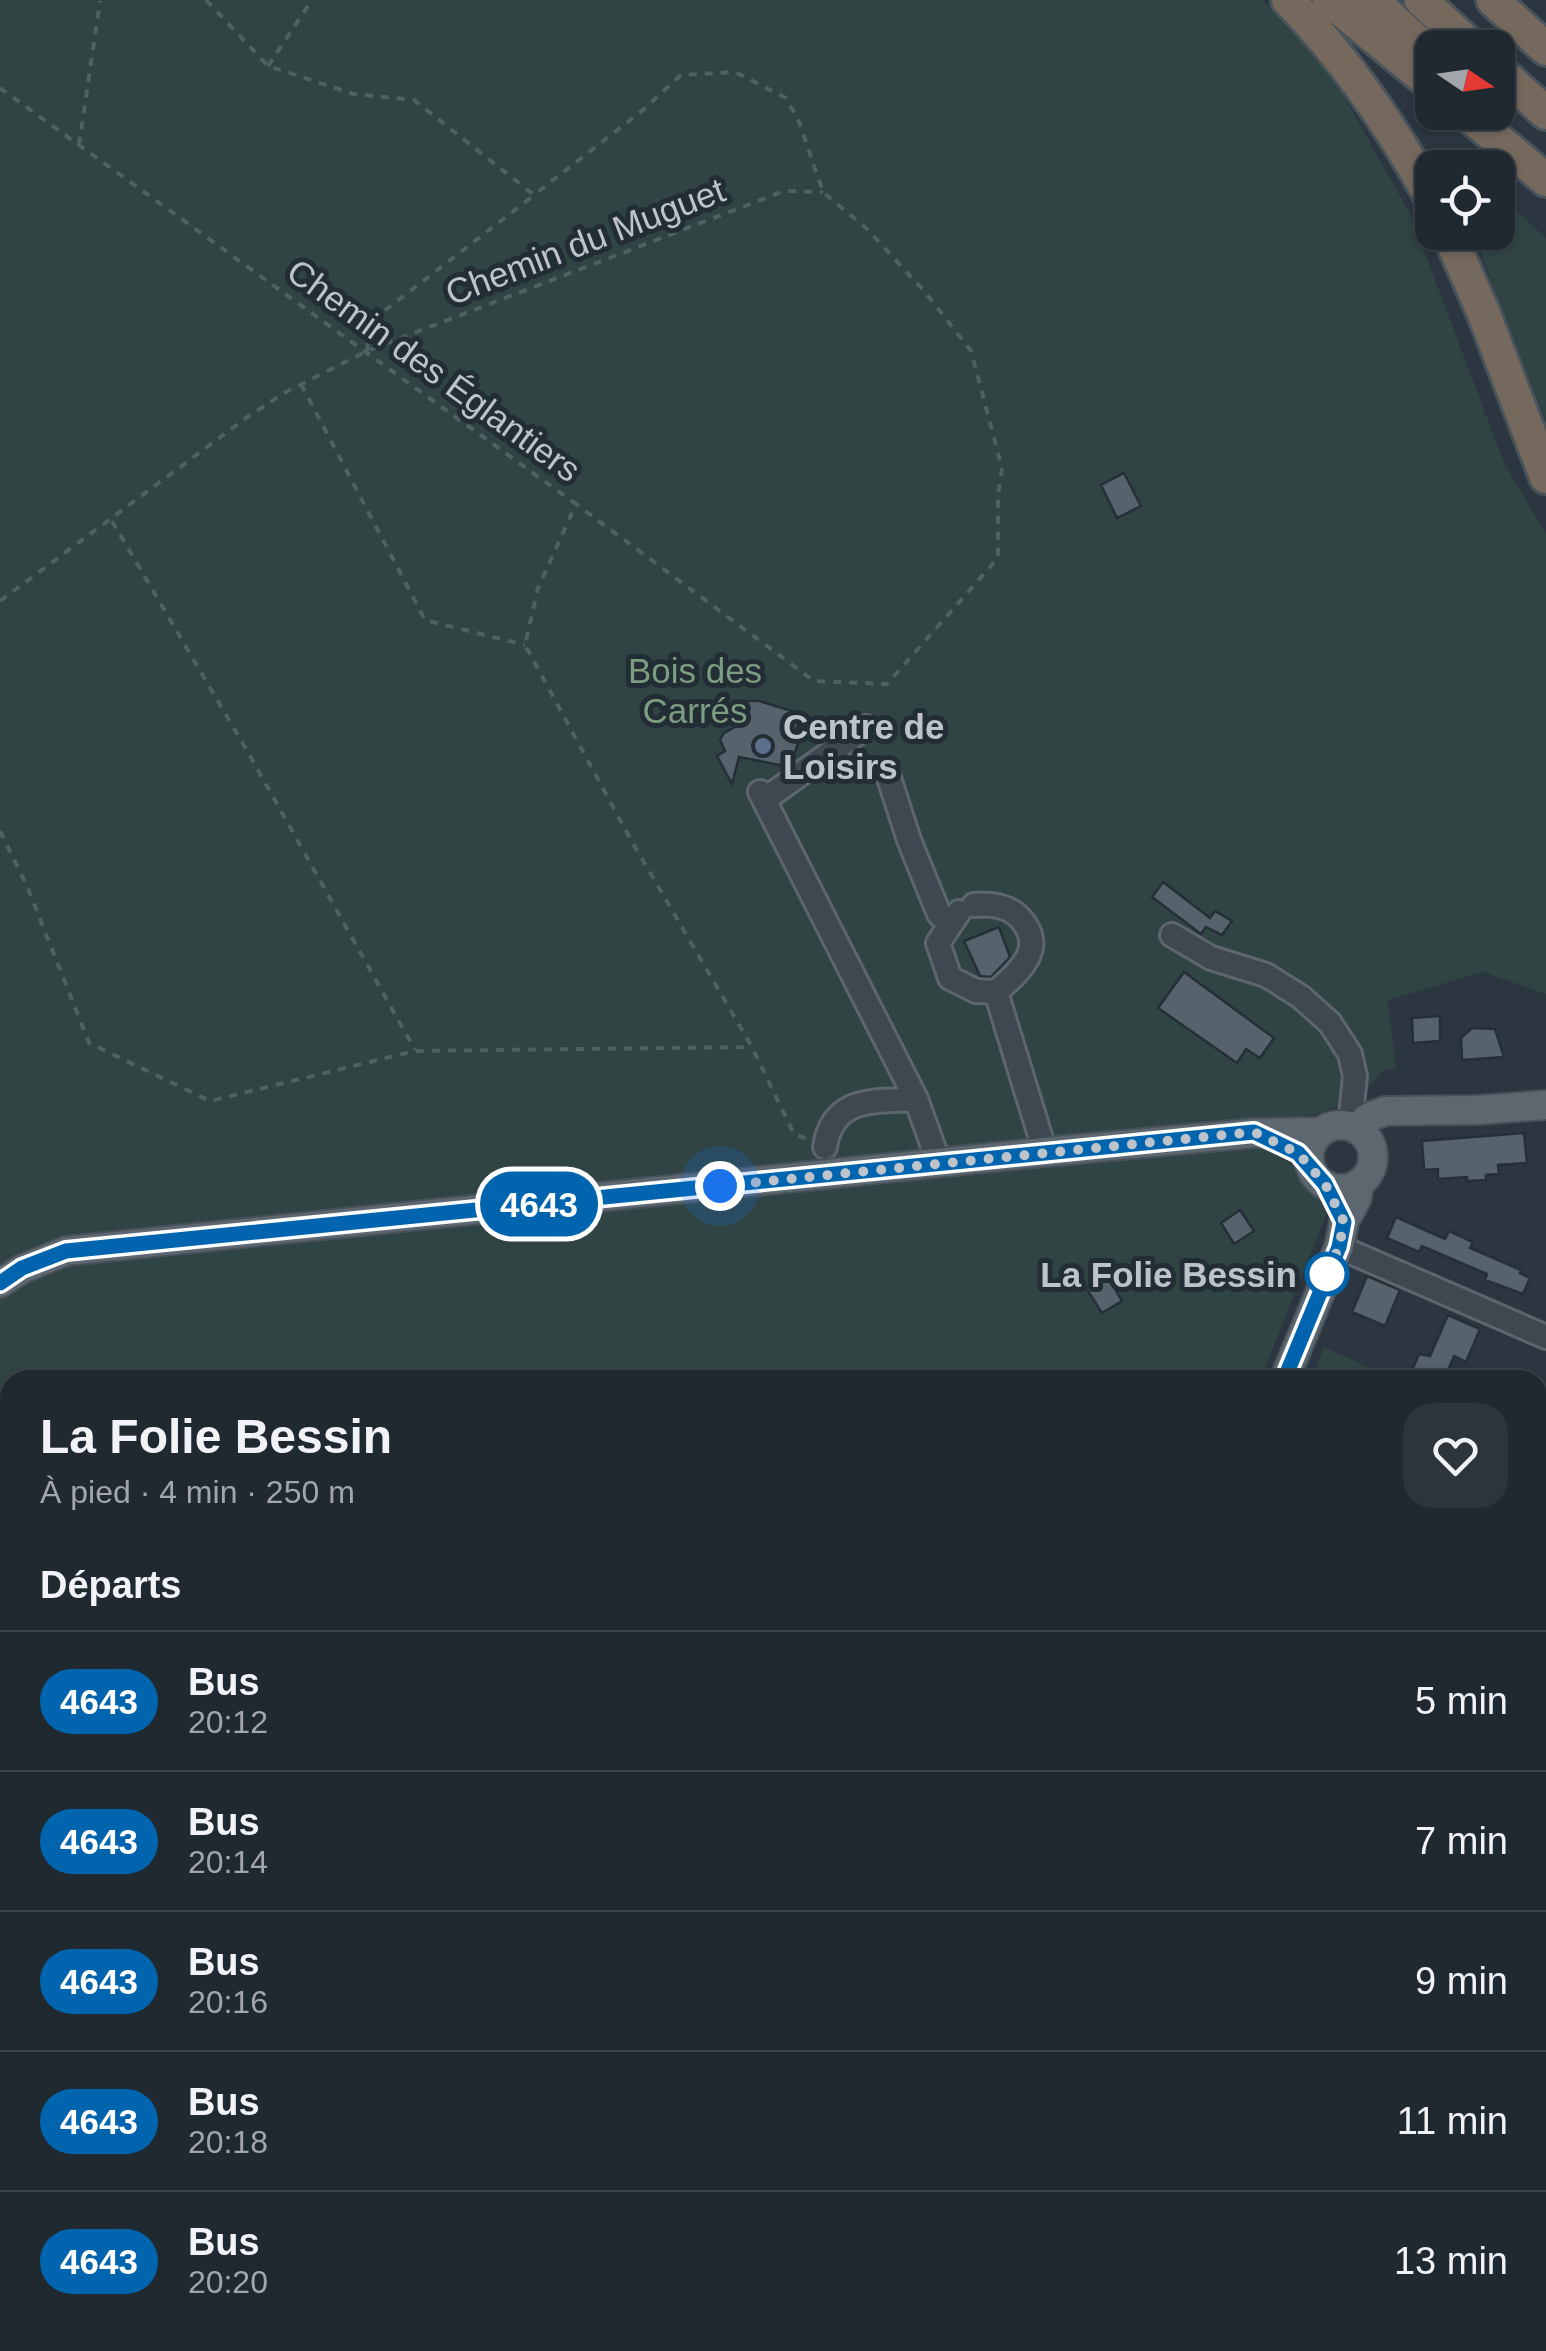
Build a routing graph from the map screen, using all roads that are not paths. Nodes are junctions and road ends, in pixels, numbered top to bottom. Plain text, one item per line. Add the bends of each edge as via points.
1 (1288, 0) edge
2 (1329, 0) edge
3 (1372, 0) edge
4 (1420, 0) edge
5 (1493, 0) edge
6 (1453, 30) edge
7 (1415, 40) edge
8 (1546, 50) edge
9 (1415, 71) edge
10 (1515, 86) edge
11 (1546, 114) edge
12 (1486, 130) edge
13 (1514, 130) edge
14 (1546, 160) edge
15 (1415, 172) edge
16 (1546, 180) edge
17 (1456, 250) edge
18 (1546, 477) edge
19 (866, 727) dead end
20 (889, 778) dead end
21 (960, 914) junction
22 (1172, 935) dead end
23 (996, 992) junction
24 (916, 1100) junction
25 (1546, 1105) edge
26 (1254, 1132) junction
27 (1320, 1132) junction
28 (1360, 1133) junction
29 (825, 1147) road end
30 (1045, 1152) junction
31 (939, 1164) junction
32 (1318, 1175) junction
33 (1360, 1184) junction
34 (1341, 1234) junction
35 (0, 1284) edge
36 (1546, 1337) edge
37 (1288, 1370) edge

1 - 15 highway via 1363,89
2 - 9 highway
3 - 7 highway
4 - 6 highway
5 - 8 highway
10 - 11 highway
12 - 16 highway
13 - 14 highway
17 - 18 highway
19 - 24 street via 762,796
20 - 21 street via 939,914
21 - 23 street via 938,943 950,978
21 - 23 street via 994,905 1014,912 1031,931 1019,972
22 - 28 street via 1211,958 1266,976 1330,1023 1350,1054
23 - 30 street
24 - 29 street via 850,1107 828,1127
24 - 31 street
25 - 28 main road via 1385,1110 1367,1118
26 - 27 main road
26 - 30 main road
26 - 32 main road via 1298,1153
27 - 28 main road via 1329,1126
27 - 32 main road via 1310,1148
28 - 33 main road via 1371,1170
30 - 31 main road
31 - 35 main road via 66,1251
32 - 33 main road via 1342,1189
32 - 34 main road
33 - 34 main road
34 - 36 street
34 - 37 main road

